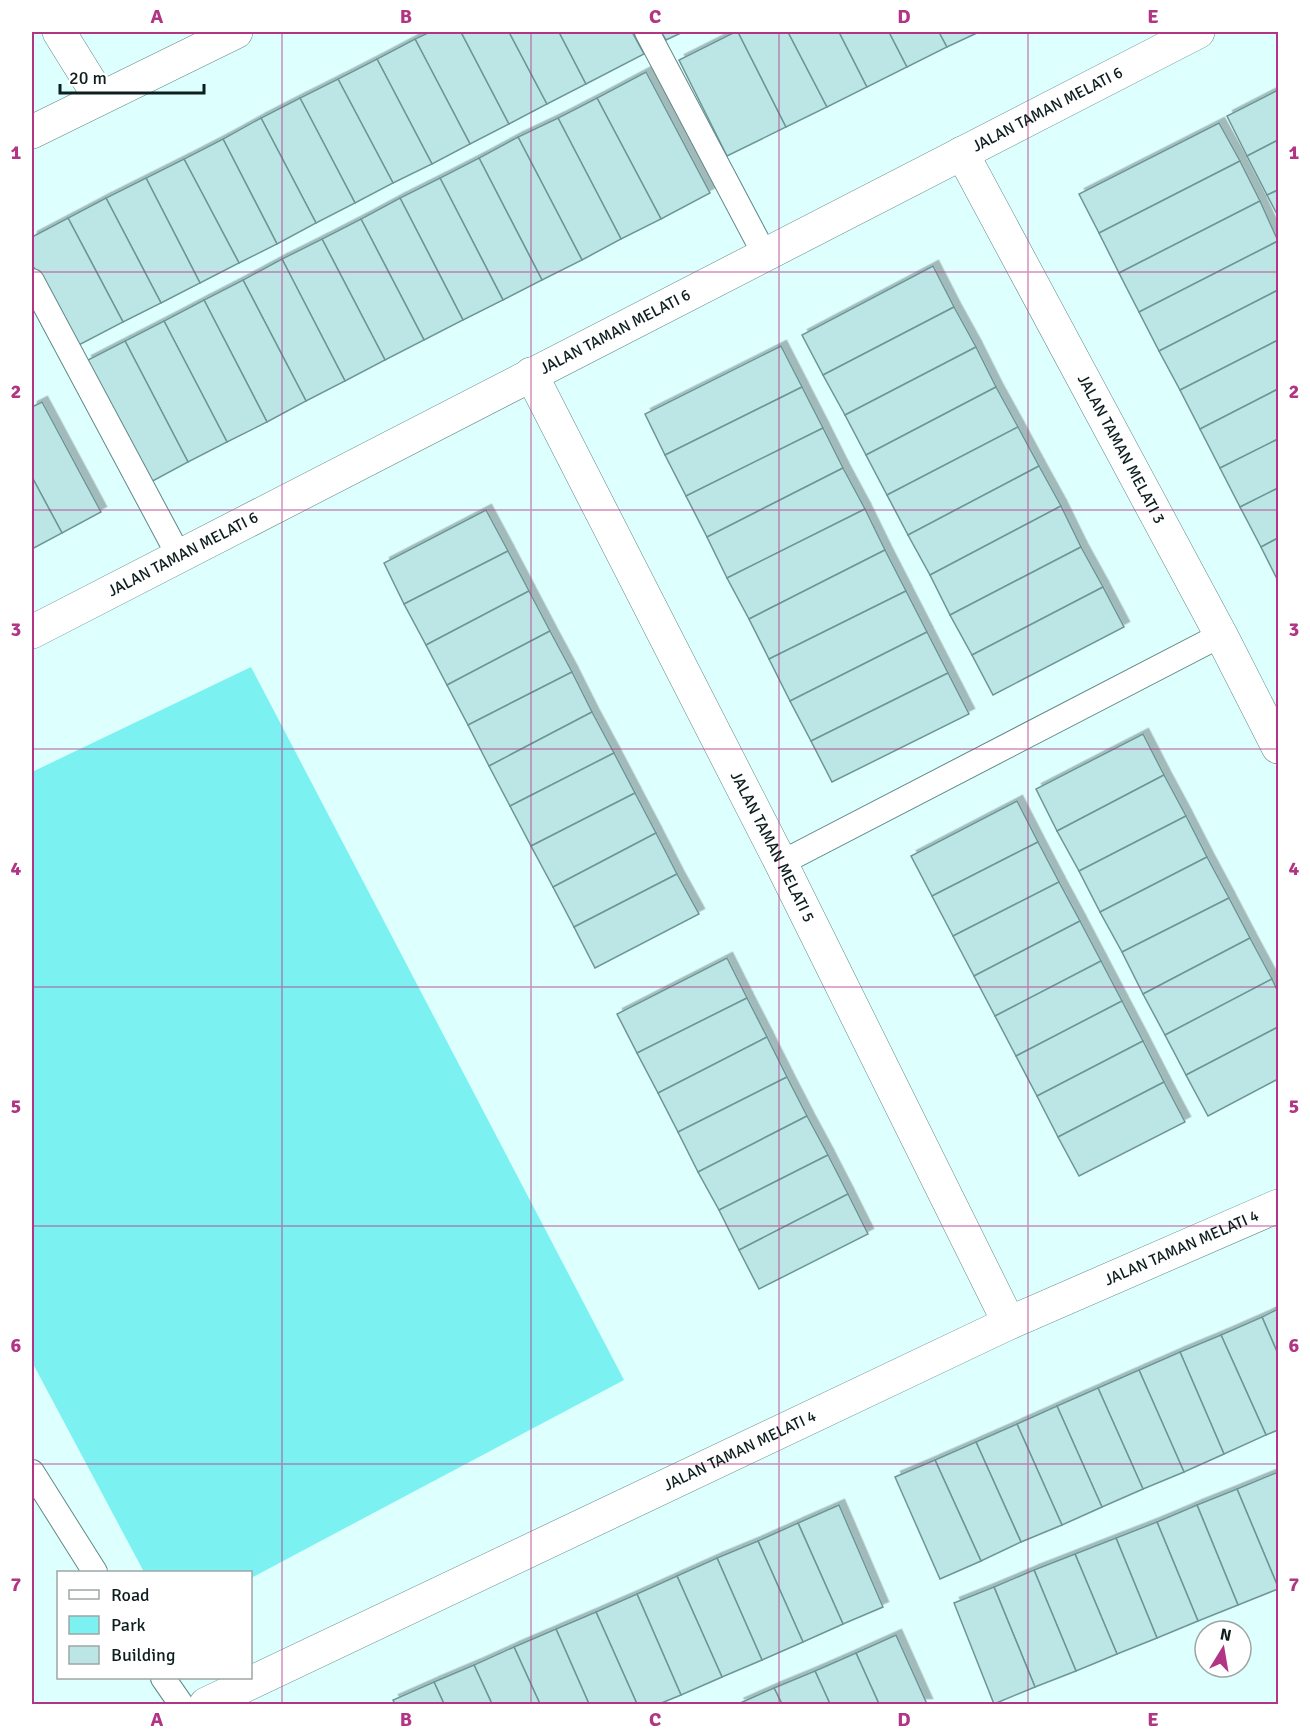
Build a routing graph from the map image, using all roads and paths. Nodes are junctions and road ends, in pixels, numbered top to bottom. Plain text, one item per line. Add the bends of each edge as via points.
1 (59, 32) edge
2 (236, 32) edge
3 (647, 32) edge
4 (1198, 32) edge
5 (100, 98) junction
6 (32, 132) edge
7 (962, 153) junction
8 (765, 255) junction
9 (32, 282) edge
10 (531, 374) junction
11 (179, 556) junction
12 (32, 632) edge
13 (1221, 635) junction
14 (1278, 747) edge
15 (781, 862) junction
16 (1278, 1206) edge
17 (1009, 1323) junction
18 (35, 1486) edge
19 (94, 1571) edge
20 (165, 1679) edge
21 (181, 1704) edge
22 (206, 1704) edge

1 - 5 street
2 - 5 street
3 - 8 lane
4 - 7 street, JALAN TAMAN MELATI 6
5 - 6 street
7 - 8 street, JALAN TAMAN MELATI 6
7 - 13 street, JALAN TAMAN MELATI 3
8 - 10 street, JALAN TAMAN MELATI 6
9 - 11 lane
10 - 11 street, JALAN TAMAN MELATI 6
10 - 15 street, JALAN TAMAN MELATI 5
11 - 12 street, JALAN TAMAN MELATI 6
13 - 14 street, JALAN TAMAN MELATI 3
13 - 15 lane
15 - 17 street, JALAN TAMAN MELATI 5
16 - 17 street, JALAN TAMAN MELATI 4
17 - 22 street, JALAN TAMAN MELATI 4
18 - 19 lane
20 - 21 lane

